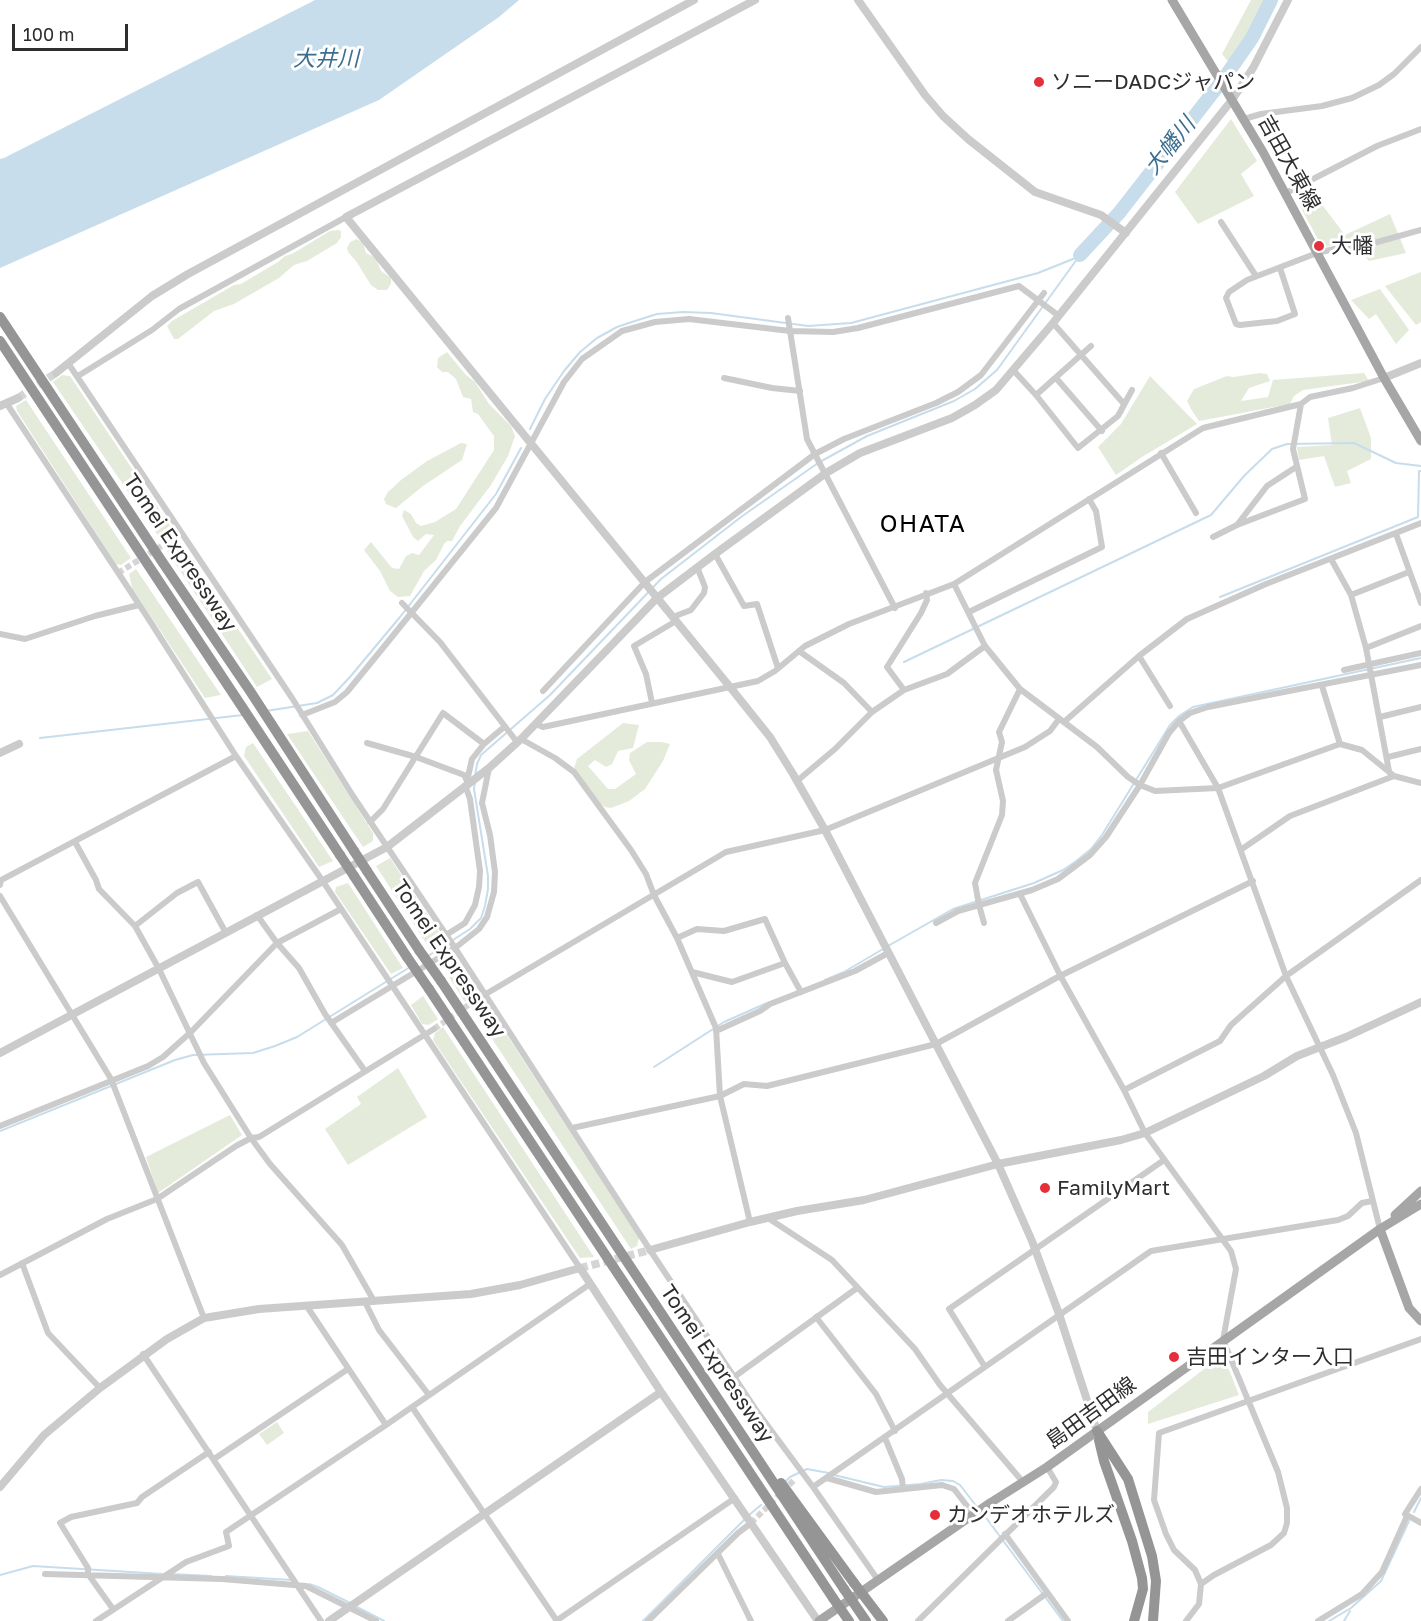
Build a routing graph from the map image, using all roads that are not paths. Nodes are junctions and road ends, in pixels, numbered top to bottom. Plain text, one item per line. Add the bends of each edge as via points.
1 (694, 0) edge
2 (755, 0) edge
3 (858, 0) edge
4 (1172, 0) edge
5 (1288, 0) edge
6 (1421, 47) edge
7 (1232, 100) junction
8 (1244, 119) junction
9 (1421, 129) edge
10 (1286, 193) junction
11 (346, 217) junction
12 (1221, 222) dead end
13 (1421, 230) edge
14 (1126, 233) junction
15 (1317, 253) junction
16 (1280, 268) junction
17 (1256, 276) junction
18 (1044, 293) dead end
19 (1040, 301) junction
20 (1059, 316) junction
21 (0, 317) edge
22 (788, 318) dead end
23 (1053, 324) junction
24 (790, 330) junction
25 (0, 341) edge
26 (1091, 346) dead end
27 (1080, 355) junction
28 (68, 363) junction
29 (1421, 363) edge
30 (1014, 371) junction
31 (56, 373) tunnel mouth
32 (78, 376) junction
33 (723, 378) dead end
34 (1056, 378) junction
35 (1384, 378) junction
36 (1132, 390) dead end
37 (800, 392) junction
38 (1036, 395) junction
39 (18, 398) tunnel mouth
40 (1124, 404) junction
41 (1301, 404) junction
42 (3, 405) edge
43 (1102, 430) junction
44 (1421, 441) edge
45 (531, 443) junction
46 (1161, 453) junction
47 (816, 456) junction
48 (1296, 467) junction
49 (824, 470) junction
50 (1089, 498) junction
51 (1197, 513) dead end
52 (1421, 523) edge
53 (1237, 525) junction
54 (1396, 534) junction
55 (1213, 537) dead end
56 (715, 554) junction
57 (1331, 559) junction
58 (697, 567) junction
59 (1409, 572) junction
60 (645, 582) junction
61 (954, 584) junction
62 (926, 593) junction
63 (1351, 595) junction
64 (657, 598) junction
65 (1421, 603) edge
66 (403, 604) dead end
67 (139, 605) junction
68 (895, 608) junction
69 (412, 611) junction
70 (969, 612) junction
71 (674, 619) junction
72 (1421, 626) edge
73 (0, 634) edge
74 (985, 646) junction
75 (1366, 648) junction
76 (800, 651) junction
77 (1421, 653) edge
78 (1139, 656) junction
79 (1421, 665) edge
80 (778, 668) junction
81 (1344, 670) dead end
82 (1370, 670) junction
83 (1322, 686) junction
84 (730, 687) junction
85 (1020, 688) junction
86 (904, 690) junction
87 (543, 691) dead end
88 (652, 703) junction
89 (1170, 706) dead end
90 (1421, 707) edge
91 (872, 712) junction
92 (301, 713) junction
93 (1380, 717) junction
94 (1061, 721) junction
95 (1179, 722) junction
96 (536, 724) junction
97 (505, 728) junction
98 (517, 739) junction
99 (367, 743) dead end
100 (19, 744) dead end
101 (484, 744) junction
102 (1340, 744) junction
103 (1421, 749) edge
104 (0, 753) edge
105 (236, 756) junction
106 (416, 757) junction
107 (1388, 757) junction
108 (999, 758) junction
109 (489, 768) junction
110 (1392, 774) junction
111 (797, 781) junction
112 (467, 783) junction
113 (1421, 783) edge
114 (1139, 784) junction
115 (1218, 788) junction
116 (370, 822) junction
117 (825, 830) junction
118 (75, 842) junction
119 (387, 847) junction
120 (1242, 849) junction
121 (322, 880) junction
122 (1421, 880) edge
123 (1253, 881) junction
124 (0, 885) edge
125 (1020, 894) junction
126 (0, 896) edge
127 (654, 896) junction
128 (979, 905) junction
129 (341, 909) junction
130 (257, 915) junction
131 (936, 923) dead end
132 (984, 923) dead end
133 (135, 926) junction
134 (226, 933) junction
135 (447, 936) junction
136 (676, 938) junction
137 (277, 943) junction
138 (455, 947) junction
139 (888, 952) junction
140 (785, 963) junction
141 (159, 969) junction
142 (692, 972) junction
143 (1286, 976) junction
144 (1061, 977) junction
145 (392, 985) junction
146 (799, 990) junction
147 (484, 994) junction
148 (474, 1001) tunnel mouth
149 (1421, 1002) edge
150 (73, 1015) junction
151 (331, 1022) junction
152 (715, 1027) junction
153 (434, 1029) tunnel mouth
154 (191, 1032) junction
155 (424, 1035) junction
156 (936, 1044) junction
157 (1319, 1047) junction
158 (0, 1053) edge
159 (365, 1071) junction
160 (111, 1080) junction
161 (1124, 1090) junction
162 (720, 1096) junction
163 (0, 1126) edge
164 (572, 1128) junction
165 (1145, 1133) junction
166 (251, 1138) junction
167 (1164, 1160) junction
168 (998, 1164) junction
169 (1421, 1191) edge
170 (156, 1199) junction
171 (1372, 1201) junction
172 (1421, 1204) edge
173 (768, 1218) junction
174 (750, 1222) junction
175 (1380, 1229) junction
176 (1222, 1240) junction
177 (650, 1250) junction
178 (1035, 1250) junction
179 (22, 1263) junction
180 (580, 1268) junction
181 (0, 1275) edge
182 (590, 1284) junction
183 (857, 1288) junction
184 (374, 1301) junction
185 (365, 1302) junction
186 (306, 1305) junction
187 (1059, 1314) junction
188 (816, 1317) junction
189 (204, 1318) junction
190 (1421, 1321) edge
191 (1421, 1339) edge
192 (1223, 1341) junction
193 (143, 1354) junction
194 (984, 1367) junction
195 (348, 1370) junction
196 (734, 1377) junction
197 (100, 1388) junction
198 (661, 1392) junction
199 (947, 1393) junction
200 (714, 1394) junction
201 (429, 1395) junction
202 (1247, 1401) junction
203 (412, 1407) junction
204 (386, 1425) junction
205 (895, 1431) junction
206 (1097, 1431) junction
207 (885, 1438) junction
208 (209, 1452) junction
209 (214, 1459) junction
210 (1047, 1467) junction
211 (804, 1475) junction
212 (827, 1477) junction
213 (795, 1479) tunnel mouth
214 (1023, 1482) junction
215 (0, 1487) edge
216 (813, 1487) junction
217 (903, 1489) junction
218 (1421, 1489) edge
219 (735, 1498) junction
220 (483, 1513) junction
221 (975, 1514) junction
222 (252, 1515) junction
223 (1407, 1516) junction
224 (751, 1522) junction
225 (1421, 1523) edge
226 (1004, 1535) junction
227 (718, 1554) junction
228 (88, 1572) junction
229 (45, 1574) dead end
230 (159, 1578) junction
231 (878, 1580) junction
232 (297, 1584) junction
233 (1201, 1584) junction
234 (1143, 1589) junction
235 (1047, 1594) junction
236 (349, 1607) junction
237 (113, 1610) junction
238 (823, 1620) edge
239 (1188, 1620) edge
240 (96, 1621) edge
241 (321, 1621) edge
242 (328, 1621) edge
243 (376, 1621) edge
244 (557, 1621) edge
245 (648, 1621) edge
246 (750, 1621) edge
247 (849, 1621) edge
248 (866, 1621) edge
249 (883, 1621) edge
250 (918, 1621) edge
251 (1008, 1621) edge
252 (1068, 1621) edge
253 (1134, 1621) edge
254 (1141, 1621) edge
255 (1153, 1621) edge
256 (1318, 1621) edge

1 - 28 street via 188,274 152,296
2 - 11 street
3 - 14 street via 925,95 968,139 1035,192 1101,215
4 - 7 main road, 吉田大東線
5 - 7 street
6 - 8 street via 1394,74 1352,98
7 - 8 main road, 吉田大東線
7 - 14 street
8 - 10 main road, 吉田大東線
9 - 10 street via 1377,146
10 - 15 main road, 吉田大東線
11 - 32 street via 179,309
11 - 45 street
12 - 17 street
13 - 15 street via 1363,246
14 - 20 street
15 - 16 street
15 - 35 main road, 吉田大東線
16 - 17 street
16 - 17 street via 1295,314 1277,321 1236,324 1226,297
18 - 19 street
19 - 20 street
19 - 24 street via 1019,286 858,328 833,332
19 - 47 street via 981,375 958,392 844,439
20 - 23 street
21 - 200 highway, Tomei Expressway, bridge
22 - 24 street
23 - 27 street
23 - 30 street
24 - 37 street
24 - 45 street via 689,319 655,322 622,331 582,359 564,382
25 - 247 highway, Tomei Expressway, bridge
26 - 27 street
27 - 34 street
27 - 40 street
28 - 31 street
28 - 32 street
29 - 35 street
30 - 38 street
30 - 49 street via 996,390 952,418
32 - 92 street
33 - 37 street
34 - 38 street
34 - 43 street
35 - 41 street via 1310,398
35 - 44 main road, 吉田大東線
36 - 40 street
37 - 47 street via 807,439
38 - 43 street via 1078,448
39 - 42 street
40 - 43 street via 1118,416
41 - 46 street via 1203,428
41 - 48 street via 1293,449
42 - 67 street
45 - 60 street
45 - 69 street via 496,508
46 - 50 street
46 - 51 street
47 - 49 street
47 - 60 street
48 - 53 street via 1268,486
48 - 53 street via 1305,499
49 - 56 street
49 - 68 street
50 - 61 street
50 - 70 street via 1096,511 1102,547
52 - 54 street
53 - 55 street
54 - 57 street
54 - 59 street
56 - 58 street
56 - 80 street via 744,606 757,604
57 - 63 street
57 - 78 street via 1187,619
58 - 64 street
58 - 71 street via 704,593 692,610
59 - 63 street
59 - 65 street
60 - 64 street
60 - 87 street
61 - 62 street
61 - 70 street
62 - 68 street
62 - 86 street via 921,613 887,667
63 - 75 street
64 - 71 street
64 - 96 street
66 - 69 street
67 - 73 street via 26,639
67 - 105 street
68 - 76 street via 849,624
69 - 92 street via 346,692 335,702
69 - 97 street
70 - 74 street
71 - 84 street
71 - 88 street via 634,646 646,674
72 - 75 street
74 - 85 street
74 - 86 street via 947,674
75 - 82 street
76 - 80 street
76 - 91 street via 844,683
77 - 82 street
78 - 89 street
78 - 94 street
79 - 82 street
80 - 84 street via 758,681
81 - 82 street
82 - 83 street
82 - 93 street
83 - 95 street via 1208,707
83 - 102 street
84 - 88 street
84 - 111 street via 770,737
85 - 94 street
85 - 108 street via 999,732
86 - 91 street
88 - 96 street via 543,727
90 - 93 street
91 - 111 street
92 - 116 street
93 - 107 street
94 - 108 street via 1025,747
94 - 114 street
95 - 114 street
95 - 115 street
96 - 98 street
97 - 98 street
97 - 101 street
98 - 109 street
98 - 127 street via 574,772 631,850
99 - 106 street
100 - 104 street
101 - 106 street via 443,713
101 - 112 street via 472,759
102 - 110 street via 1362,750
102 - 115 street
103 - 107 street
105 - 118 street
105 - 121 street
106 - 112 street via 464,775
106 - 116 street via 383,809
107 - 110 street
108 - 117 street
108 - 128 street via 996,770 1002,815 975,883
109 - 112 street
109 - 138 street via 482,803 495,872 492,903 479,929
110 - 113 street
110 - 120 street via 1290,816
111 - 117 street
112 - 119 street
112 - 135 street via 479,887 465,923
114 - 115 street via 1155,791
114 - 125 street via 1090,855 1058,879
115 - 120 street
116 - 119 street
117 - 127 street via 726,852
117 - 139 street
118 - 124 street via 1,880
118 - 133 street via 99,889
119 - 121 street
119 - 135 street
120 - 123 street
121 - 129 street
121 - 130 street
122 - 143 street
123 - 143 street
123 - 144 street
125 - 128 street
125 - 144 street
126 - 150 street
127 - 136 street
127 - 147 street
128 - 131 street
128 - 132 street
129 - 137 street
129 - 145 street
130 - 134 street
130 - 137 street
133 - 134 street via 177,893 198,882
133 - 141 street
134 - 141 street
135 - 138 street
136 - 140 street via 697,929 724,931 765,919
136 - 142 street
137 - 151 street via 299,968
137 - 154 street
138 - 145 street
138 - 147 street
139 - 146 street via 855,971
139 - 156 street
140 - 142 street via 732,981
140 - 146 street
141 - 150 street
141 - 154 street
142 - 152 street
143 - 157 street
143 - 161 street via 1231,1025 1220,1041
144 - 156 street
144 - 161 street
145 - 151 street
145 - 155 street
146 - 152 street via 760,1011
147 - 148 street
147 - 164 street
149 - 157 street
150 - 158 street
150 - 160 street
151 - 159 street
152 - 162 street
153 - 155 street
154 - 160 street via 163,1057
154 - 166 street via 203,1060
155 - 159 street
155 - 180 street
156 - 162 street via 767,1086 744,1084
156 - 168 street
157 - 165 street
157 - 171 street via 1356,1133
159 - 166 street via 259,1137
160 - 163 street
160 - 170 street
161 - 165 street
162 - 164 street
162 - 174 street
164 - 177 street
165 - 167 street
165 - 168 street
166 - 170 street
166 - 184 street via 342,1245
167 - 176 street
167 - 178 street
168 - 173 street via 864,1200
168 - 178 street
169 - 175 main road, 島田吉田線
170 - 179 street via 107,1219
170 - 189 street
171 - 175 street
171 - 176 street via 1362,1203 1338,1220
172 - 175 main road, 島田吉田線
173 - 174 street
173 - 183 street via 832,1260
174 - 177 street
175 - 190 main road via 1409,1308
175 - 192 main road, 島田吉田線
176 - 187 street via 1151,1251
176 - 192 street via 1231,1251 1236,1269
177 - 196 street
178 - 187 street
178 - 194 street via 949,1309
179 - 181 street
179 - 197 street via 48,1332
180 - 182 street
180 - 184 street via 520,1286 471,1294
182 - 198 street
182 - 201 street
183 - 188 street
183 - 199 street via 915,1348
184 - 185 street
185 - 186 street
185 - 201 street via 379,1330
186 - 189 street
186 - 195 street
187 - 194 street
187 - 206 street
188 - 196 street
188 - 205 street via 876,1394
189 - 193 street
191 - 202 street
192 - 202 street
192 - 206 main road, 島田吉田線
193 - 197 street
193 - 208 street
194 - 199 street
195 - 204 street
195 - 209 street
196 - 211 street
197 - 215 street via 44,1435
198 - 219 street
198 - 220 street
199 - 205 street
199 - 214 street
200 - 248 highway, Tomei Expressway, bridge
200 - 249 highway, bridge
201 - 203 street
202 - 233 street via 1278,1473 1287,1523 1284,1533 1271,1545
202 - 233 street via 1159,1433 1154,1500 1174,1550 1195,1570
203 - 204 street
203 - 220 street
204 - 222 street
205 - 207 street
206 - 210 main road, 島田吉田線
206 - 234 highway
206 - 255 highway via 1128,1479 1152,1556 1156,1581
207 - 212 street
207 - 217 street
208 - 209 street
208 - 228 street via 137,1503 71,1516 60,1523
209 - 222 street
210 - 214 main road, 島田吉田線
210 - 226 street via 1056,1482 1054,1487
211 - 213 street
211 - 216 street
212 - 216 street
212 - 217 street via 876,1492
214 - 221 main road, 島田吉田線
216 - 231 street
217 - 221 street via 942,1485 954,1489
218 - 223 street
219 - 224 street
219 - 244 street
220 - 236 street
220 - 244 street
221 - 231 main road, 島田吉田線
222 - 230 street via 226,1532 228,1546 186,1562
222 - 232 street
223 - 225 street
223 - 256 street via 1382,1572 1362,1594
224 - 227 street
224 - 238 street
226 - 235 street
226 - 250 street
227 - 245 street
227 - 246 street
228 - 229 street
228 - 230 street
228 - 237 street
230 - 232 street
230 - 237 street
231 - 238 main road, 島田吉田線
232 - 236 street
232 - 241 street
233 - 239 street via 1199,1604
234 - 253 highway
234 - 254 highway
235 - 251 street
235 - 252 street
236 - 242 street
236 - 243 street
237 - 240 street

